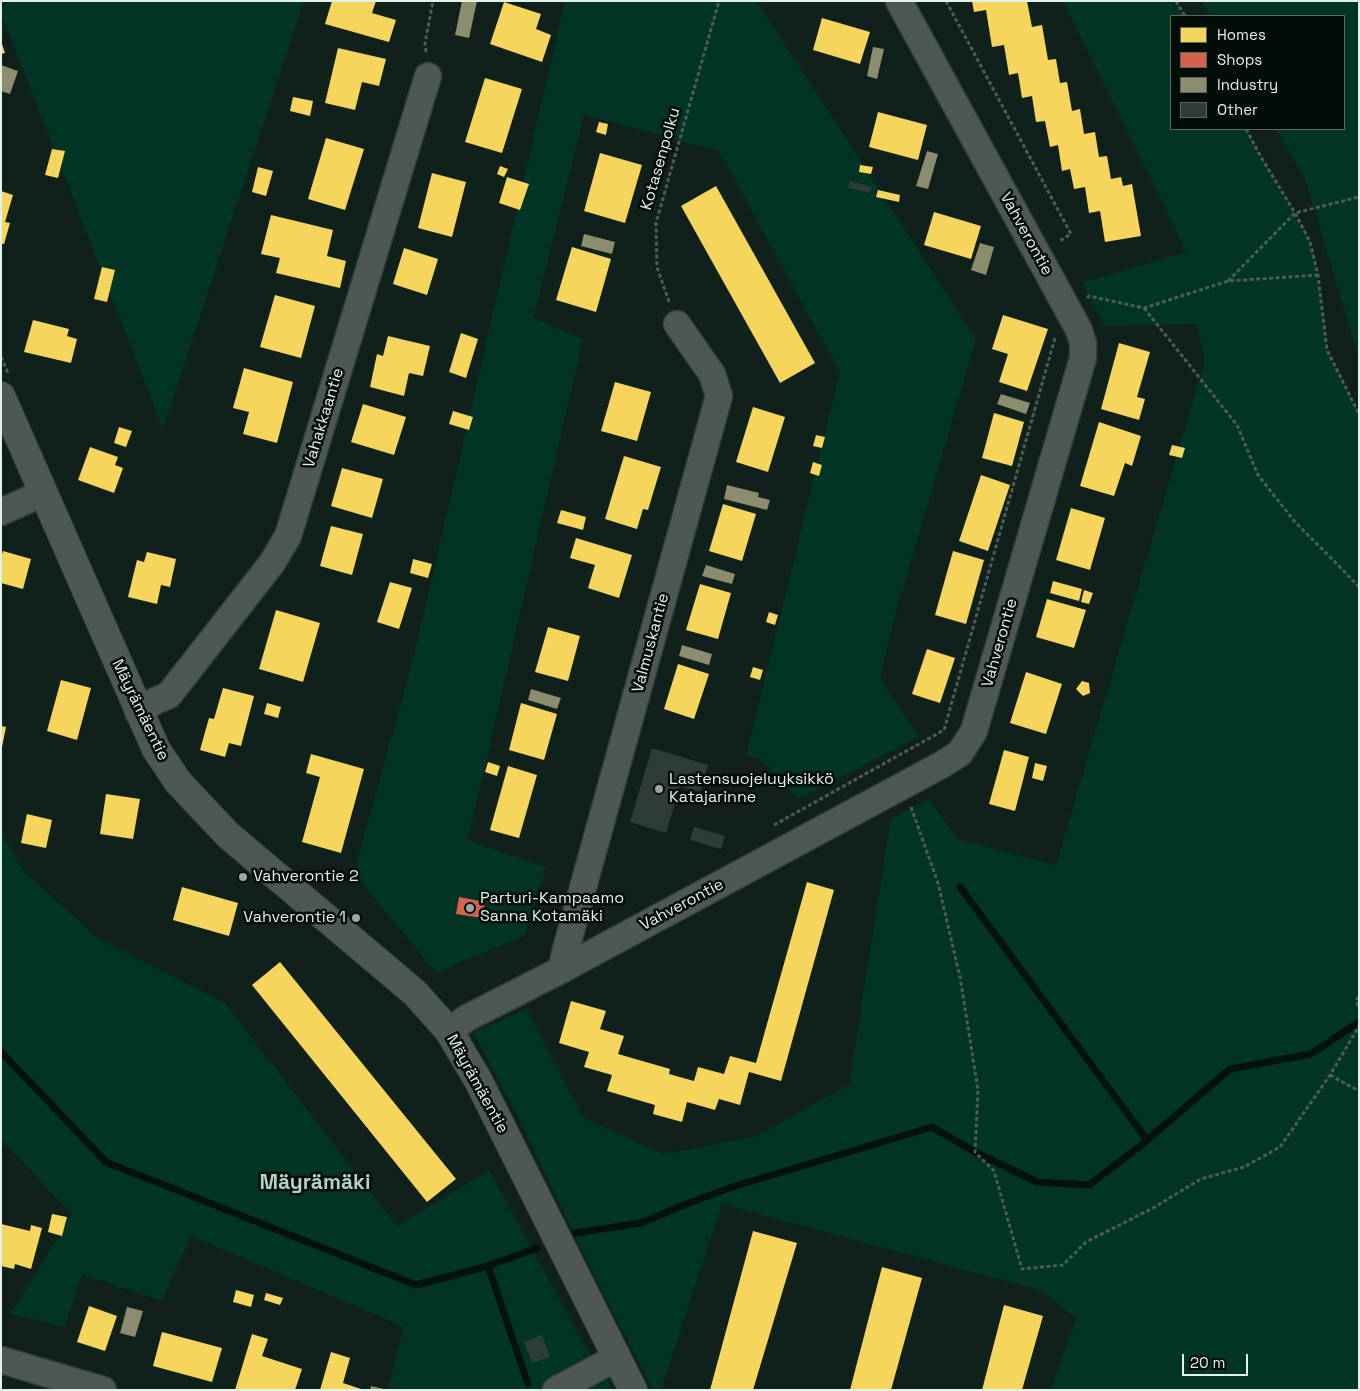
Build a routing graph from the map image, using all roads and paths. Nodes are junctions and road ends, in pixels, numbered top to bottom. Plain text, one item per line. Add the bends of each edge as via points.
1 (433, 1) edge
2 (719, 1) edge
3 (899, 1) edge
4 (946, 1) edge
5 (1176, 1) edge
6 (1184, 15) edge
7 (428, 76) joint
8 (1247, 130) edge
9 (1359, 197) edge
10 (1294, 213) junction
11 (1037, 254) junction
12 (1318, 275) junction
13 (1228, 281) junction
14 (1144, 308) junction
15 (1061, 323) junction
16 (677, 324) joint
17 (1, 396) edge
18 (1359, 414) edge
19 (43, 493) junction
20 (1, 512) edge
21 (1359, 587) edge
22 (138, 712) junction
23 (904, 785) junction
24 (770, 828) dead end
25 (561, 970) junction
26 (1359, 997) edge
27 (1359, 1008) edge
28 (1359, 1026) edge
29 (449, 1031) junction
30 (1330, 1075) junction
31 (1359, 1091) edge
32 (616, 1358) junction
33 (1, 1360) edge
34 (103, 1390) edge
35 (556, 1390) edge
36 (633, 1390) edge

1 - 7 path via 425,42
2 - 16 path, Kotasenpolku via 656,222 657,268
3 - 11 street, Vahverontie
4 - 11 path via 1071,234
5 - 6 path
7 - 22 street, Vahakkaantie via 288,536 272,563 169,695
8 - 10 path
9 - 10 path
10 - 12 path via 1310,242
10 - 13 path
11 - 15 street, Vahverontie
12 - 13 path
12 - 18 path via 1327,350
13 - 14 path
14 - 15 path via 1089,296
14 - 21 path via 1237,425 1258,475 1295,522
15 - 23 street, Vahverontie via 1079,330 1083,358 974,731 960,753
15 - 24 path via 944,730
16 - 25 street, Valmuskantie via 712,374 719,396
17 - 19 street, Mäyrämäentie
19 - 20 street
19 - 22 street, Mäyrämäentie
22 - 29 street, Mäyrämäentie via 156,749 178,782 228,835 415,993
23 - 25 street, Vahverontie
23 - 30 path via 938,883 960,977 978,1090 975,1152 994,1171 1022,1269 1063,1264 1086,1242 1201,1179 1244,1167 1280,1147
25 - 29 street, Vahverontie via 467,1018
26 - 27 path via 1356,1000
28 - 30 path
29 - 32 street, Mäyrämäentie via 478,1080
30 - 31 path
32 - 35 street
32 - 36 street, Mäyrämäentie
33 - 34 street

